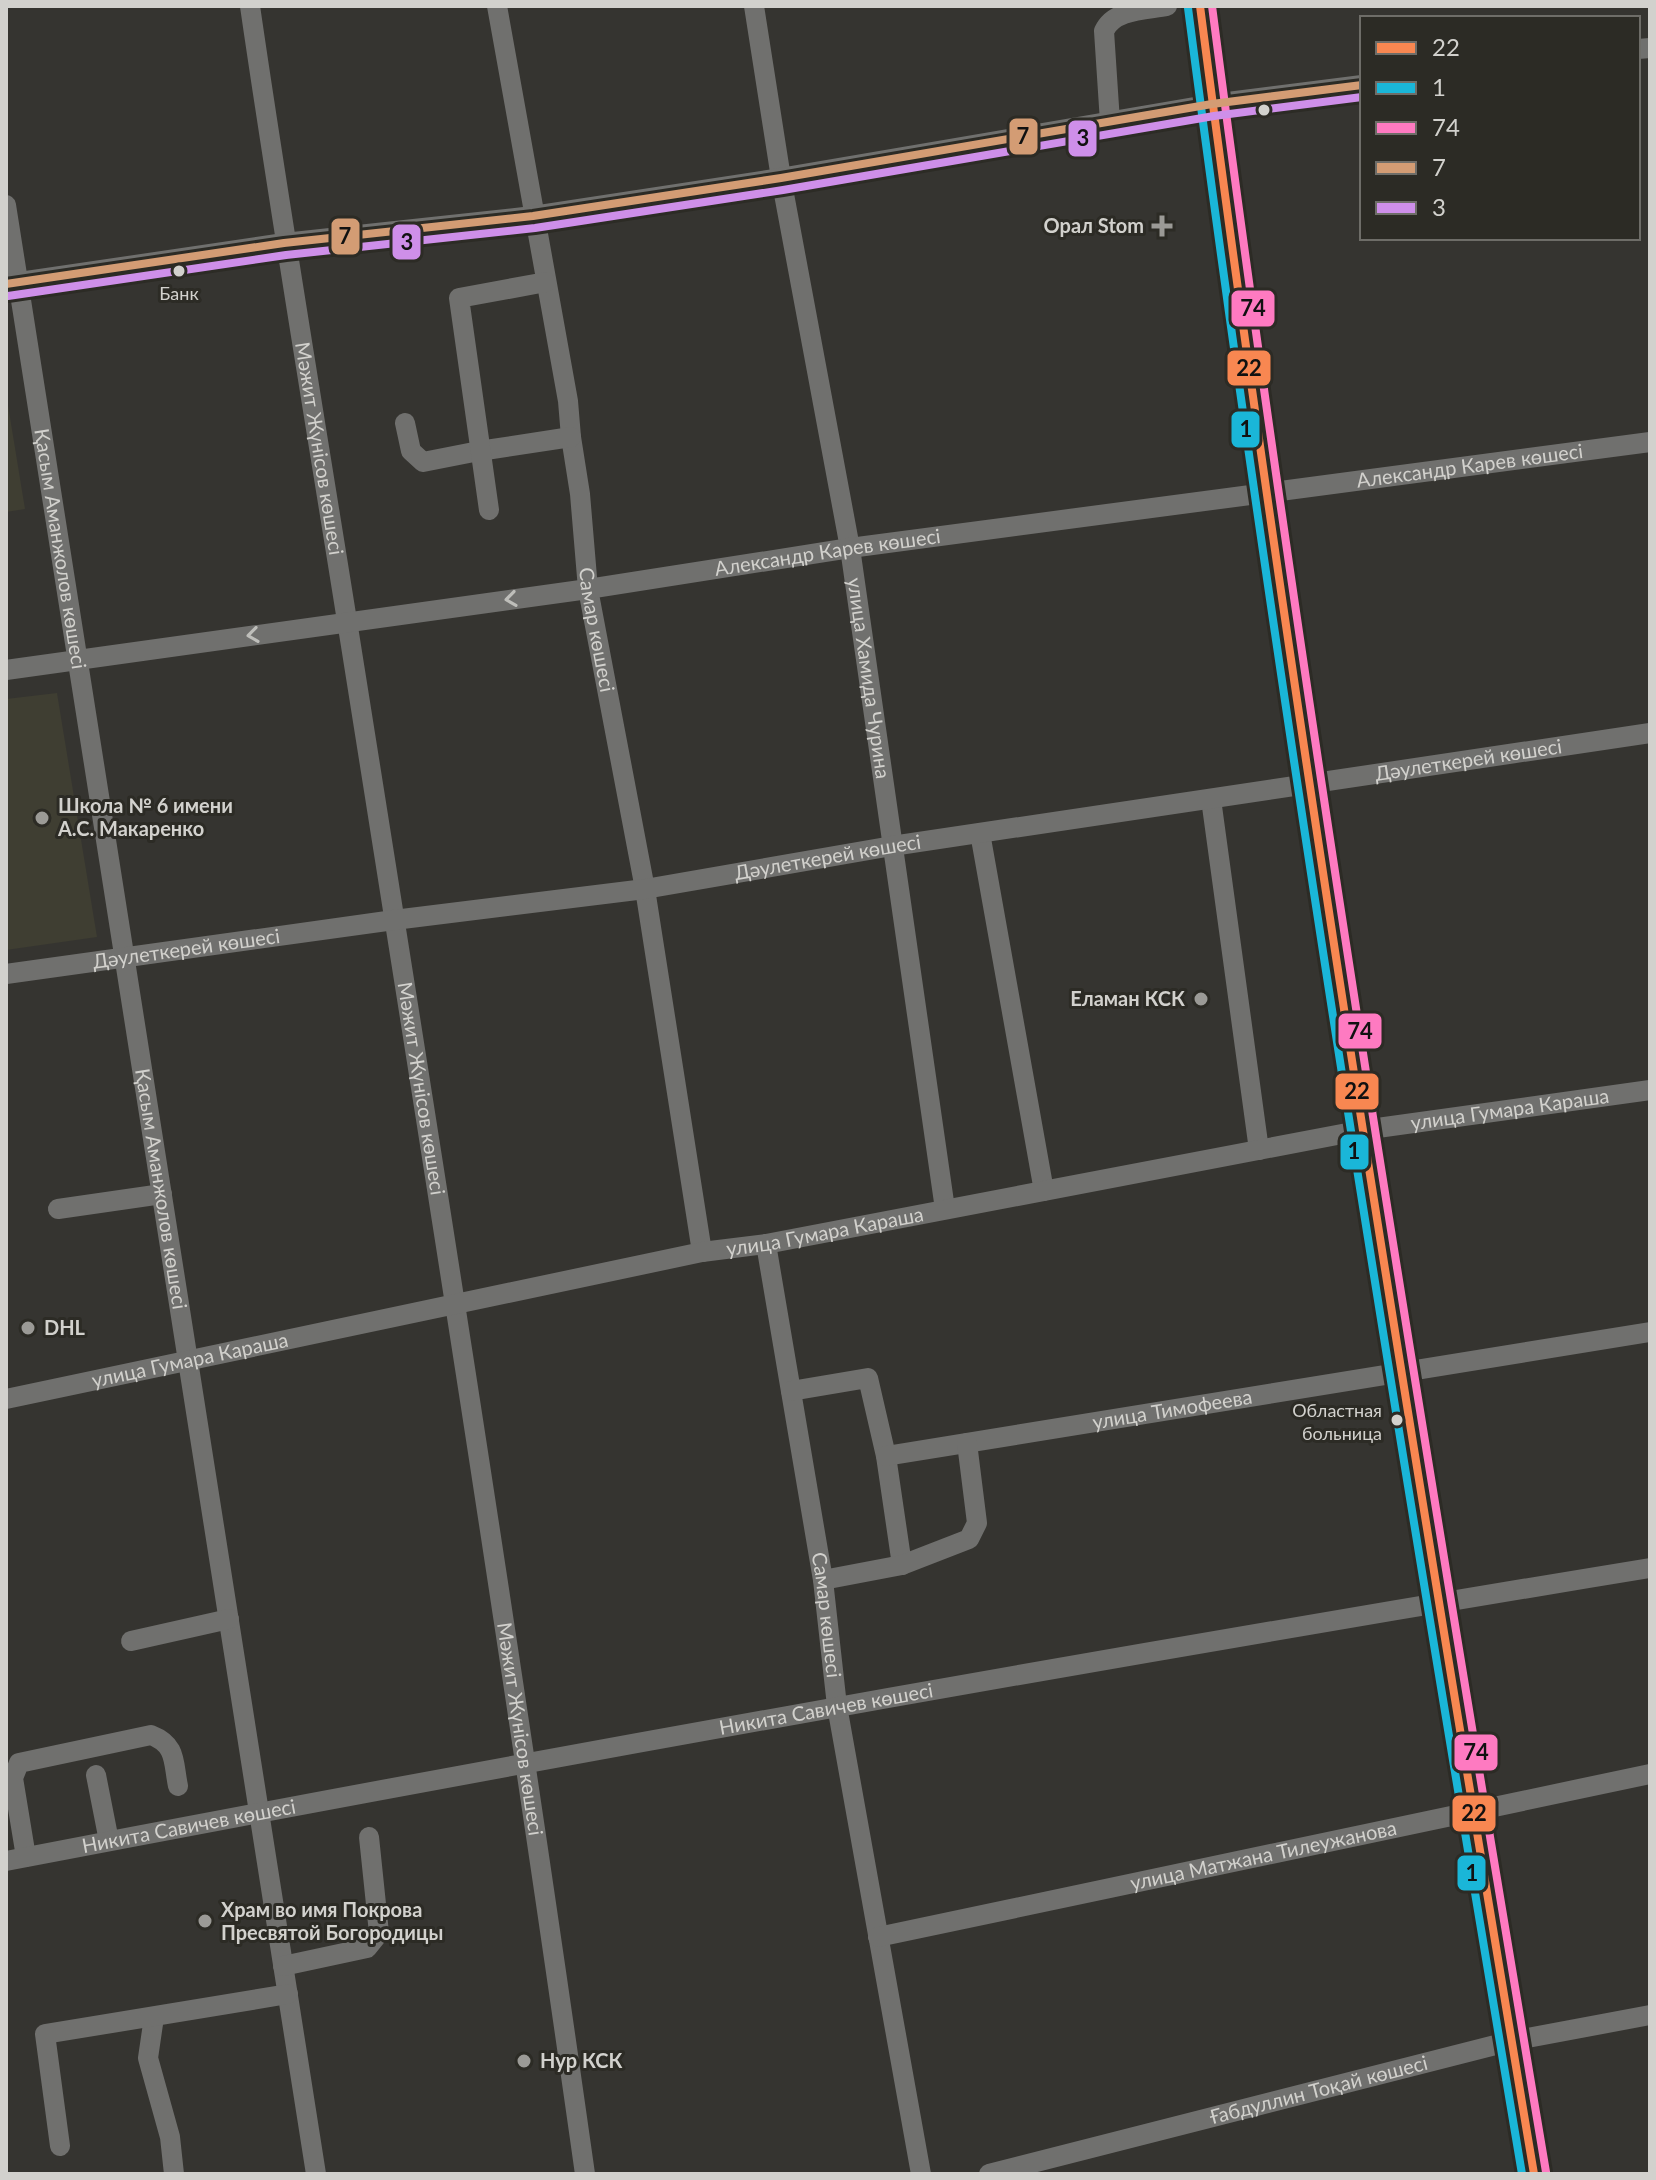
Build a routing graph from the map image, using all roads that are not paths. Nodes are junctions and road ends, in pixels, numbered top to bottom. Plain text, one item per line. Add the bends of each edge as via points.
1 (250, 6) edge
2 (497, 6) edge
3 (754, 6) edge
4 (1167, 6) edge
5 (1200, 6) edge
6 (1360, 85) edge
7 (1212, 104) junction
8 (1110, 122) junction
9 (781, 178) junction
10 (6, 205) edge
11 (533, 216) junction
12 (284, 243) junction
13 (546, 282) junction
14 (12, 283) edge
15 (405, 423) dead end
16 (571, 437) junction
17 (1650, 442) edge
18 (479, 451) junction
19 (1266, 494) junction
20 (489, 510) dead end
21 (850, 548) junction
22 (588, 589) junction
23 (347, 622) junction
24 (78, 661) junction
25 (6, 670) edge
26 (1650, 733) edge
27 (1309, 785) junction
28 (1211, 799) junction
29 (980, 833) junction
30 (892, 846) junction
31 (645, 889) junction
32 (394, 920) junction
33 (124, 957) junction
34 (6, 974) edge
35 (1650, 1090) edge
36 (1363, 1130) junction
37 (1259, 1150) junction
38 (1044, 1191) junction
39 (162, 1194) junction
40 (58, 1209) dead end
41 (945, 1209) junction
42 (766, 1244) junction
43 (702, 1252) junction
44 (455, 1304) junction
45 (1650, 1332) edge
46 (188, 1360) junction
47 (1401, 1374) junction
48 (791, 1391) junction
49 (6, 1399) edge
50 (967, 1443) junction
51 (886, 1456) junction
52 (902, 1565) junction
53 (1650, 1568) edge
54 (823, 1580) junction
55 (1438, 1603) junction
56 (229, 1619) junction
57 (131, 1641) dead end
58 (837, 1706) junction
59 (528, 1764) junction
60 (1650, 1774) edge
61 (96, 1775) dead end
62 (178, 1786) dead end
63 (259, 1811) junction
64 (1472, 1812) junction
65 (369, 1837) dead end
66 (109, 1841) junction
67 (16, 1859) edge
68 (878, 1937) junction
69 (283, 1966) junction
70 (288, 1994) junction
71 (1650, 2015) edge
72 (154, 2017) junction
73 (1511, 2041) junction
74 (60, 2146) dead end
75 (174, 2174) edge
76 (316, 2174) edge
77 (585, 2174) edge
78 (921, 2174) edge
79 (989, 2174) edge
80 (1534, 2174) edge

1 - 12 street, Мәжит Жүнісов көшесі
2 - 11 street, Самар көшесі
3 - 9 street, улица Хамида Чурина
4 - 8 street via 1117,16 1107,23
5 - 7 street
6 - 7 street
7 - 8 street
7 - 19 street
8 - 9 street
9 - 11 street
9 - 21 street, улица Хамида Чурина
10 - 14 street, Қасым Аманжолов көшесі
11 - 12 street
11 - 13 street, Самар көшесі
12 - 14 street
12 - 23 street, Мәжит Жүнісов көшесі
13 - 16 street, Самар көшесі
13 - 18 street via 459,298
14 - 24 street, Қасым Аманжолов көшесі
15 - 18 street via 411,451 423,462
16 - 18 street
16 - 22 street, Самар көшесі
17 - 19 street, Александр Карев көшесі
18 - 20 street
19 - 21 street, Александр Карев көшесі
19 - 27 street
21 - 22 street, Александр Карев көшесі
21 - 30 street, улица Хамида Чурина
22 -> 23 street, Александр Карев көшесі
22 - 31 street, Самар көшесі
23 -> 24 street, Александр Карев көшесі
23 - 32 street, Мәжит Жүнісов көшесі
24 - 25 street, Александр Карев көшесі
24 - 33 street, Қасым Аманжолов көшесі
26 - 27 street, Дәулеткерей көшесі
27 - 28 street, Дәулеткерей көшесі
27 - 36 street
28 - 29 street, Дәулеткерей көшесі
28 - 37 street
29 - 30 street, Дәулеткерей көшесі
29 - 38 street
30 - 31 street, Дәулеткерей көшесі
30 - 41 street, улица Хамида Чурина
31 - 32 street, Дәулеткерей көшесі
31 - 43 street, Самар көшесі
32 - 33 street, Дәулеткерей көшесі
32 - 44 street, Мәжит Жүнісов көшесі
33 - 34 street, Дәулеткерей көшесі
33 - 39 street, Қасым Аманжолов көшесі
35 - 36 street, улица Гумара Караша
36 - 37 street, улица Гумара Караша
36 - 47 street
37 - 38 street, улица Гумара Караша
38 - 41 street, улица Гумара Караша
39 - 40 street
39 - 46 street, Қасым Аманжолов көшесі
41 - 42 street, улица Гумара Караша
42 - 43 street, улица Гумара Караша
42 - 48 street, Самар көшесі
43 - 44 street, улица Гумара Караша
44 - 46 street, улица Гумара Караша
44 - 59 street, Мәжит Жүнісов көшесі
45 - 47 street, улица Тимофеева
46 - 49 street, улица Гумара Караша
46 - 56 street, Қасым Аманжолов көшесі
47 - 50 street, улица Тимофеева
47 - 55 street
48 - 51 street via 868,1378
48 - 54 street, Самар көшесі
50 - 51 street, улица Тимофеева
50 - 52 street via 977,1523 969,1539
51 - 52 street
52 - 54 street
53 - 55 street, Никита Савичев көшесі
54 - 58 street, Самар көшесі
55 - 58 street, Никита Савичев көшесі
55 - 64 street
56 - 57 street
56 - 63 street, Қасым Аманжолов көшесі
58 - 59 street, Никита Савичев көшесі
58 - 68 street, Самар көшесі
59 - 63 street, Никита Савичев көшесі
59 - 77 street, Мәжит Жүнісов көшесі
60 - 64 street, улица Матжана Тилеужанова
61 - 66 street
62 - 67 street via 170,1748 151,1735 19,1763 13,1778
63 - 66 street, Никита Савичев көшесі
63 - 69 street, Қасым Аманжолов көшесі
64 - 68 street, улица Матжана Тилеужанова
64 - 73 street
65 - 69 street via 379,1933 375,1940 367,1948
66 - 67 street, Никита Савичев көшесі
68 - 78 street, Самар көшесі
69 - 70 street, Қасым Аманжолов көшесі
70 - 72 street
70 - 76 street, Қасым Аманжолов көшесі
71 - 73 street, Ғабдуллин Тоқай көшесі
72 - 74 street via 45,2034
72 - 75 street via 148,2058 170,2137
73 - 79 street, Ғабдуллин Тоқай көшесі
73 - 80 street

